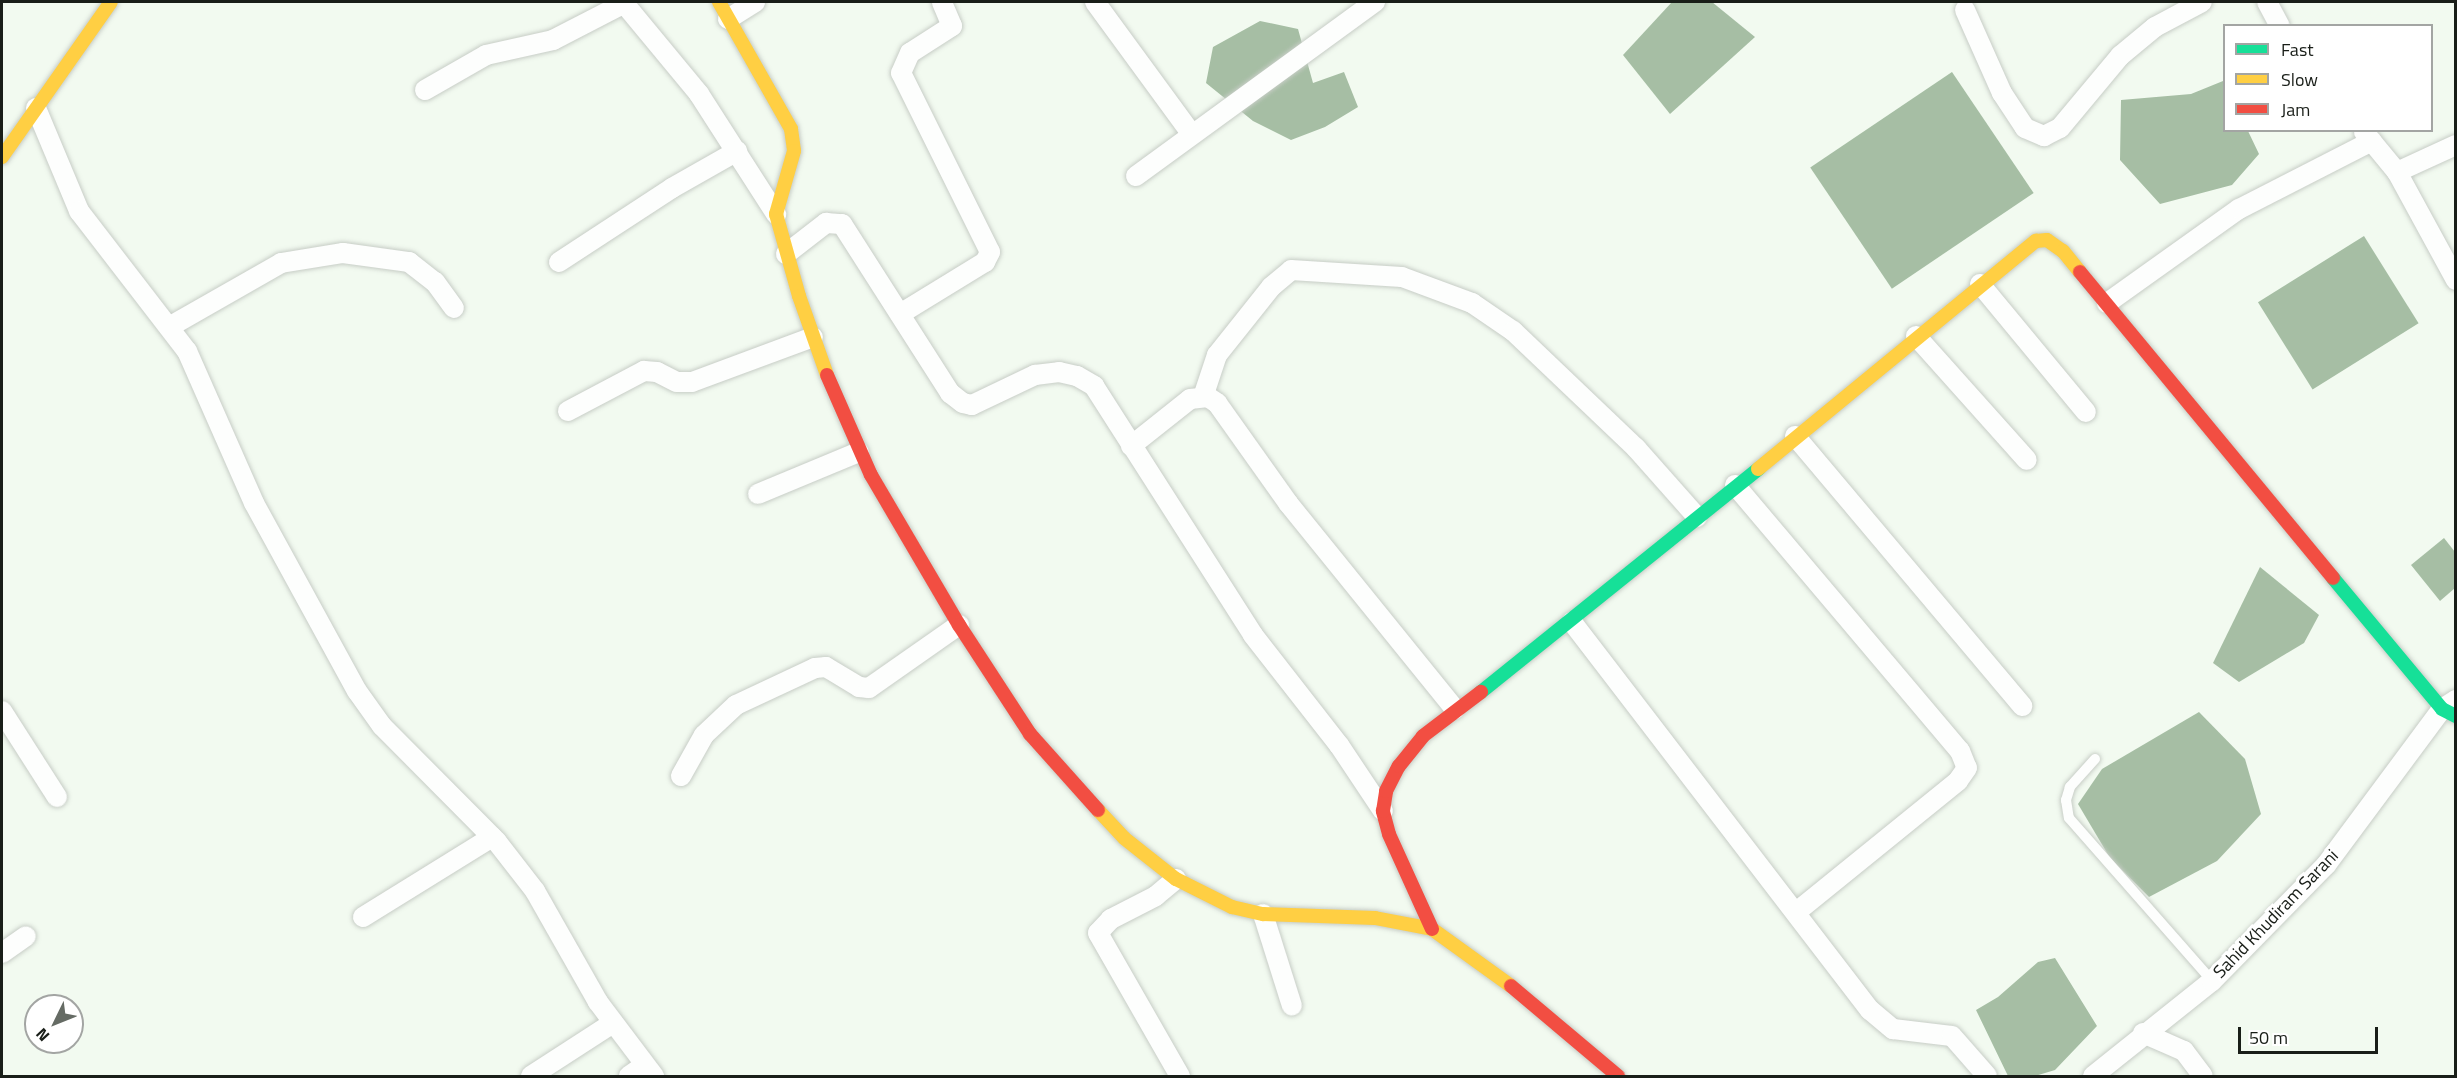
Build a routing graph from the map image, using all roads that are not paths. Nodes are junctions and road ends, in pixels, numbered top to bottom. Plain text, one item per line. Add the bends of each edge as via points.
1 (111, 2) edge
2 (624, 2) edge
3 (755, 2) edge
4 (942, 2) edge
5 (1095, 2) edge
6 (1375, 2) edge
7 (2202, 2) edge
8 (2267, 2) edge
9 (723, 10) edge
10 (1965, 10) dead end
11 (2279, 24) edge
12 (425, 90) dead end
13 (36, 108) junction
14 (1191, 133) junction
15 (2367, 136) edge
16 (2456, 145) edge
17 (736, 151) junction
18 (2, 157) edge
19 (2397, 172) junction
20 (1136, 176) dead end
21 (776, 214) junction
22 (786, 254) junction
23 (559, 262) dead end
24 (2456, 280) edge
25 (1980, 284) junction
26 (2107, 303) junction
27 (454, 308) dead end
28 (900, 314) junction
29 (169, 327) junction
30 (1916, 336) junction
31 (813, 337) junction
32 (1203, 397) junction
33 (568, 411) dead end
34 (2086, 412) dead end
35 (1795, 436) junction
36 (1131, 447) junction
37 (859, 452) junction
38 (2027, 460) dead end
39 (1735, 485) junction
40 (758, 494) dead end
41 (1697, 517) junction
42 (1572, 622) junction
43 (959, 625) junction
44 (2022, 706) dead end
45 (2451, 708) edge
46 (1455, 709) junction
47 (2, 711) edge
48 (2095, 759) dead end
49 (681, 776) dead end
50 (57, 797) dead end
51 (1383, 811) junction
52 (492, 837) junction
53 (1176, 879) junction
54 (1796, 912) junction
55 (1263, 914) junction
56 (363, 917) dead end
57 (1432, 929) junction
58 (26, 936) dead end
59 (2, 952) edge
60 (2212, 981) junction
61 (1292, 1006) dead end
62 (613, 1023) junction
63 (2143, 1033) junction
64 (650, 1071) edge
65 (531, 1077) edge
66 (629, 1077) edge
67 (1180, 1077) edge
68 (1618, 1077) edge
69 (1987, 1077) edge
70 (2093, 1077) edge
71 (2203, 1077) edge

1 - 13 main road
2 - 12 street via 553,40 486,55
2 - 17 street via 699,94
3 - 9 street
4 - 28 street via 952,26 910,53 901,73 990,252 985,262
5 - 14 street
6 - 14 street
7 - 10 street via 2155,27 2120,56 2060,128 2044,136 2025,128 2002,93
8 - 11 street
9 - 21 main road via 791,129 794,151
13 - 18 main road
13 - 29 street via 79,211
14 - 20 street
15 - 19 street
15 - 26 street via 2239,209
16 - 19 street
17 - 21 street
17 - 23 street
19 - 24 street
21 - 22 main road
22 - 28 street via 826,223 842,224
22 - 31 main road
25 - 26 main road via 2026,246 2047,240 2063,250
25 - 30 main road
25 - 34 street
26 - 45 main road
27 - 29 street via 435,282 409,262 344,253 281,263
28 - 36 street via 957,400 972,405 1035,375 1059,372 1077,376 1094,386
29 - 52 street via 203,380 254,503 357,691 382,726
30 - 35 main road
30 - 38 street
31 - 33 street via 692,382 677,382 657,372 644,371
31 - 37 main road
32 - 36 street via 1179,406
32 - 41 street via 1217,356 1271,286 1291,270 1402,277 1472,303 1513,331 1636,448
32 - 46 street via 1217,403 1237,426 1288,503
35 - 39 main road
35 - 44 street
36 - 51 street via 1253,635 1339,745
37 - 40 street
37 - 43 main road
39 - 41 main road
39 - 54 street via 1960,752 1967,768 1958,781
41 - 42 main road
42 - 46 main road
42 - 54 street
43 - 49 street via 869,688 858,687 826,667 815,668 736,705 704,735
43 - 53 main road via 1030,734 1055,764 1124,838
45 - 60 street, Sahid Khudiram Sarani via 2326,865
46 - 51 main road via 1423,736 1399,766 1386,791
47 - 50 street
48 - 60 lane via 2070,787 2066,800 2069,818
51 - 57 main road via 1389,834
52 - 56 street
52 - 62 street via 535,891
53 - 55 main road via 1232,907
53 - 67 street via 1156,896 1111,919 1098,933
54 - 69 street via 1883,1023 1909,1032 1952,1036
55 - 57 main road via 1375,918
55 - 61 street
57 - 68 main road via 1488,967
58 - 59 street
60 - 63 street, Sahid Khudiram Sarani
62 - 64 street
62 - 65 street
63 - 70 street, Sahid Khudiram Sarani
63 - 71 street via 2184,1051
64 - 66 street

